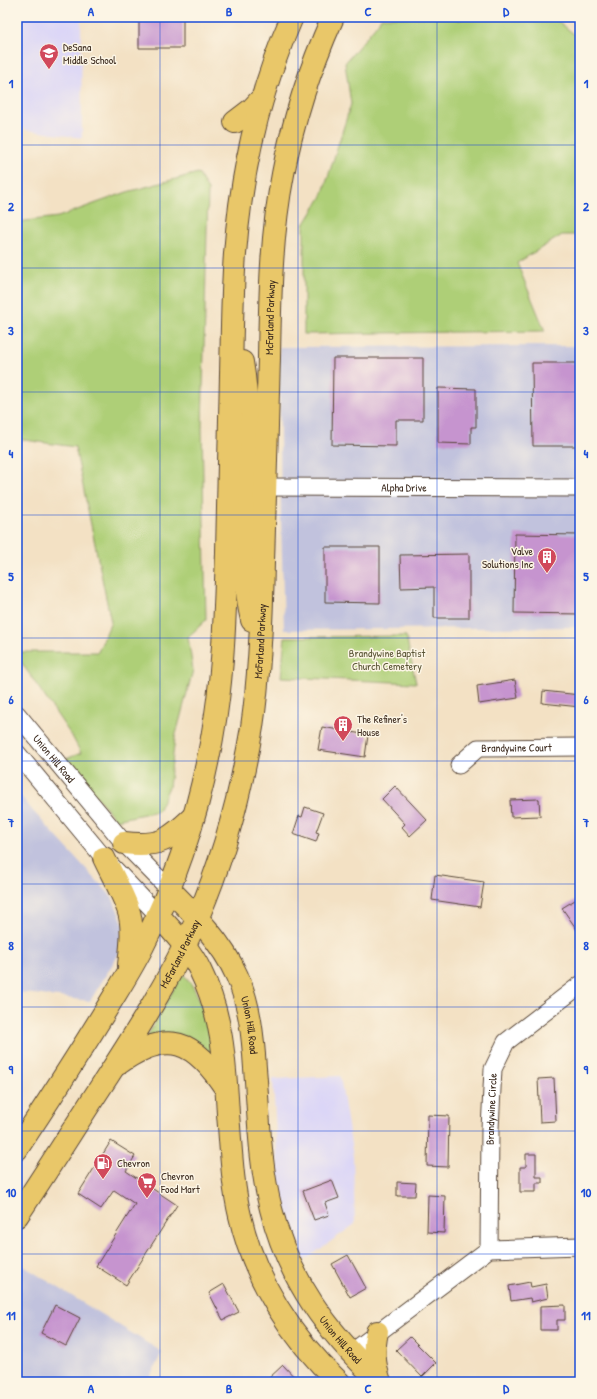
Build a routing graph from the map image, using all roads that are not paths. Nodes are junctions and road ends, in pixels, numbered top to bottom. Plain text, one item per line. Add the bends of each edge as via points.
1 (292, 17) edge
2 (333, 17) edge
3 (263, 97) junction
4 (234, 122) dead end
5 (247, 487) junction
6 (580, 488) edge
7 (17, 714) edge
8 (580, 747) edge
9 (17, 753) edge
10 (458, 764) dead end
11 (194, 816) junction
12 (124, 843) junction
13 (104, 858) junction
14 (169, 889) junction
15 (158, 915) junction
16 (197, 917) junction
17 (184, 945) junction
18 (128, 974) junction
19 (580, 985) edge
20 (114, 1067) junction
21 (226, 1089) junction
22 (17, 1149) edge
23 (17, 1216) edge
24 (580, 1246) edge
25 (489, 1249) junction
26 (377, 1332) junction
27 (305, 1346) junction
28 (351, 1353) junction
29 (339, 1382) edge
30 (380, 1382) edge

1 - 3 main road
2 - 5 main road, McFarland Parkway via 299,108 279,199
3 - 4 main road
3 - 5 main road via 240,208 232,320 245,380 248,417
5 - 6 street, Alpha Drive
5 - 11 main road, McFarland Parkway via 225,620 221,682 209,755
5 - 16 main road, McFarland Parkway via 260,648 256,700 242,776 222,851
7 - 12 street, Union Hill Road
8 - 10 street, Brandywine Court via 478,748
9 - 13 street
11 - 12 main road via 168,839 154,844
11 - 14 main road, McFarland Parkway
12 - 14 street, Union Hill Road
13 - 15 street
13 - 18 main road via 128,910 131,924
14 - 15 main road, McFarland Parkway
14 - 16 main road, Union Hill Road
15 - 17 main road
15 - 18 main road, McFarland Parkway
16 - 17 main road, McFarland Parkway
16 - 28 main road, Union Hill Road via 228,959 244,997 253,1038 265,1181 276,1228 304,1292 326,1324
17 - 20 main road, McFarland Parkway via 157,998
17 - 21 main road via 199,968 216,1008
18 - 22 main road, McFarland Parkway
19 - 25 street, Brandywine Circle via 506,1042 493,1069
20 - 21 main road via 149,1046 176,1043 193,1051 205,1061
20 - 23 main road, McFarland Parkway
21 - 27 main road via 233,1176 244,1233 273,1299
24 - 25 street
25 - 26 street
26 - 28 street
26 - 30 main road via 374,1362
27 - 28 main road via 331,1358 340,1358
27 - 29 main road
28 - 30 main road, Union Hill Road

